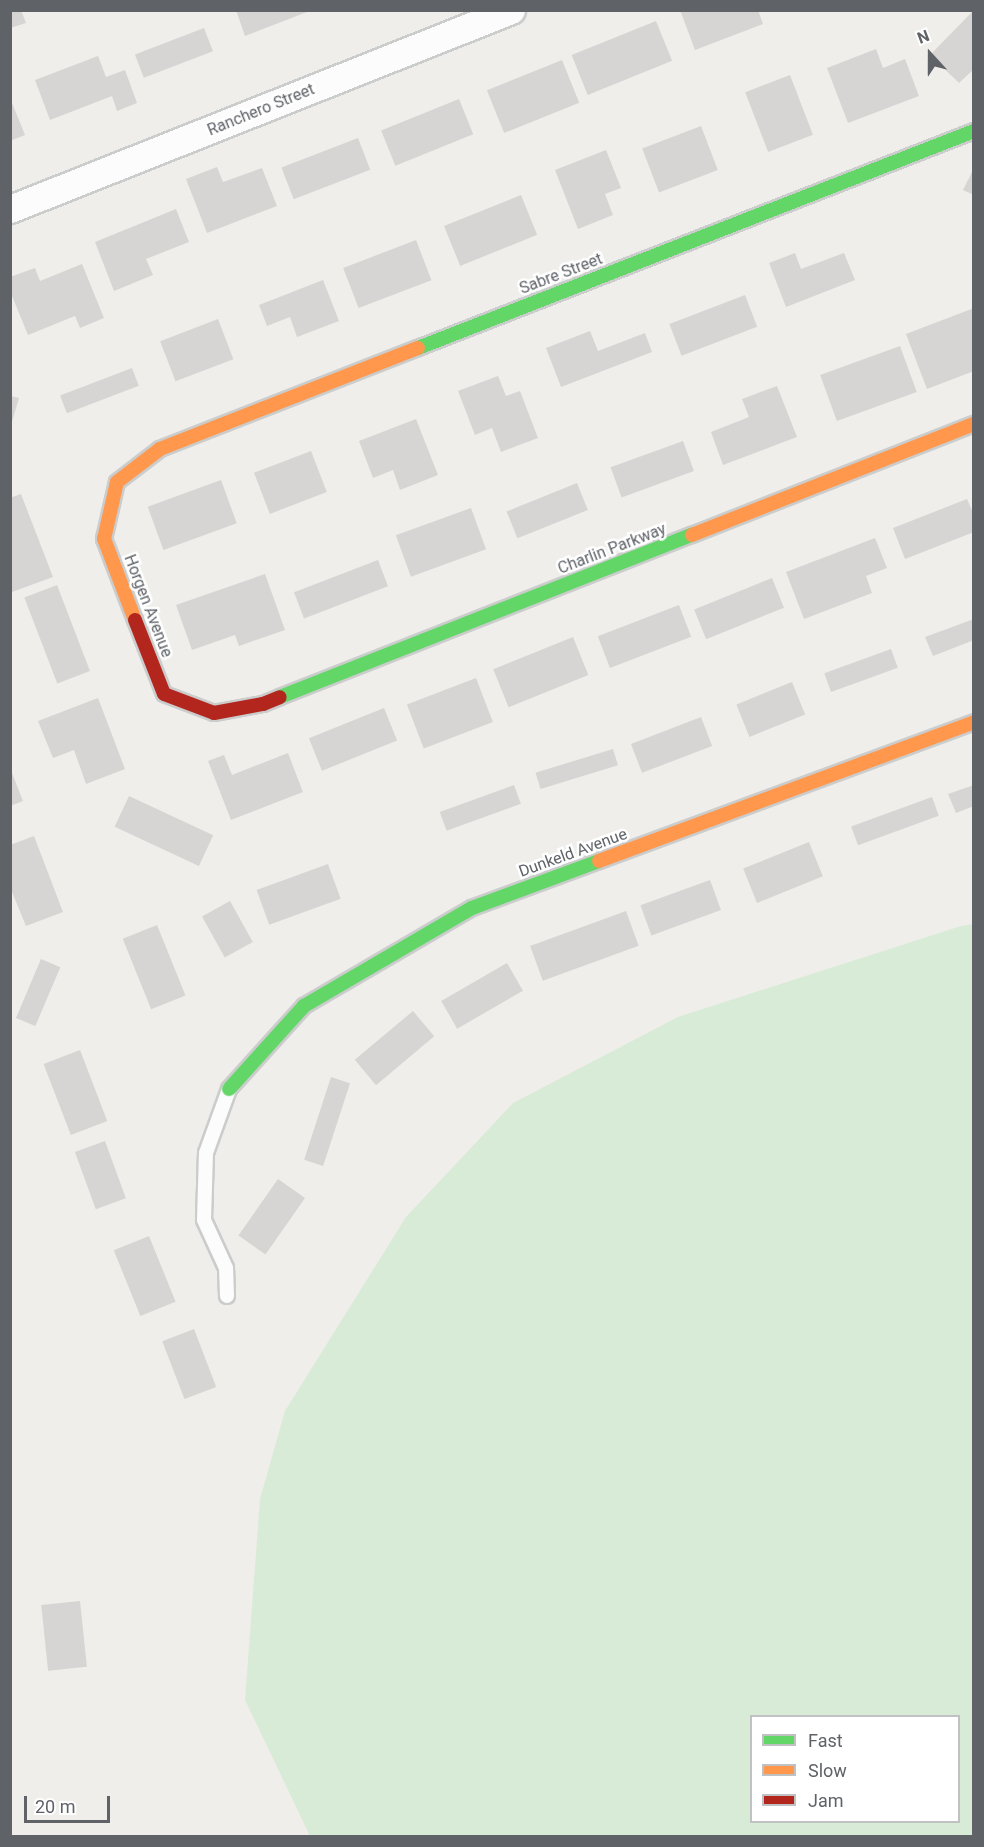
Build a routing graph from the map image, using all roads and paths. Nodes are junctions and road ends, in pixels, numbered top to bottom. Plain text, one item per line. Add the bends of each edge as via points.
1 (511, 10) edge
2 (974, 131) edge
3 (10, 209) edge
4 (974, 424) edge
5 (160, 449) joint
6 (263, 704) joint
7 (974, 722) edge
8 (229, 1089) joint
9 (227, 1296) dead end

1 - 3 street, Ranchero Street
2 - 5 street, Sabre Street
4 - 6 street, Charlin Parkway
5 - 6 street, Horgen Avenue via 117,482 104,539 164,694 214,713
7 - 8 street, Dunkeld Avenue via 472,908 304,1006
8 - 9 lane via 206,1154 204,1220 226,1268

